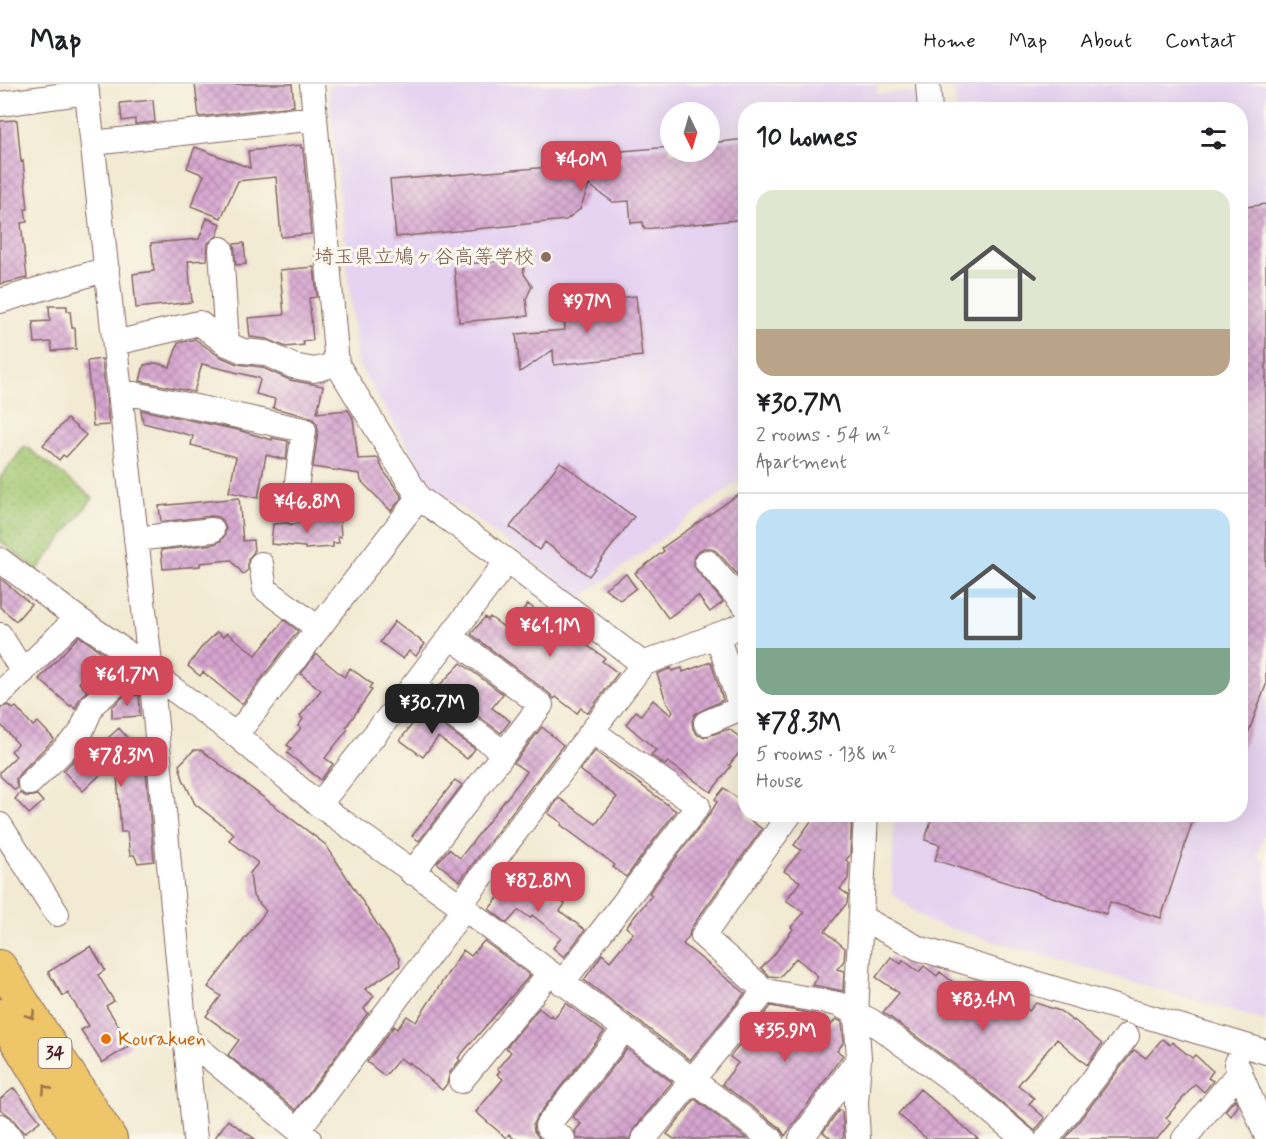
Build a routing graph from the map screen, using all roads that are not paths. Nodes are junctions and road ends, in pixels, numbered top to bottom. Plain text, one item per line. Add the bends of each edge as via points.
1 (312, 84) edge
2 (928, 84) edge
3 (87, 88) edge
4 (929, 102) edge
5 (0, 104) edge
6 (315, 117) junction
7 (93, 143) junction
8 (221, 249) dead end
9 (107, 269) junction
10 (0, 301) edge
11 (115, 343) junction
12 (227, 344) junction
13 (337, 364) junction
14 (120, 392) junction
15 (419, 498) junction
16 (293, 511) dead end
17 (212, 530) dead end
18 (136, 538) junction
19 (0, 560) edge
20 (507, 561) junction
21 (706, 562) dead end
22 (261, 564) dead end
23 (738, 598) edge
24 (77, 618) junction
25 (738, 627) edge
26 (318, 628) junction
27 (0, 635) edge
28 (717, 635) junction
29 (451, 637) junction
30 (643, 664) junction
31 (147, 667) junction
32 (22, 672) junction
33 (413, 686) junction
34 (0, 694) edge
35 (738, 699) edge
36 (738, 709) edge
37 (706, 723) dead end
38 (592, 731) junction
39 (236, 735) junction
40 (504, 753) junction
41 (30, 783) dead end
42 (319, 805) junction
43 (784, 822) edge
44 (866, 822) edge
45 (0, 825) edge
46 (412, 873) junction
47 (462, 907) junction
48 (57, 914) dead end
49 (862, 918) junction
50 (0, 966) edge
51 (555, 978) junction
52 (765, 991) junction
53 (856, 1014) junction
54 (0, 1016) edge
55 (624, 1030) junction
56 (1127, 1036) dead end
57 (187, 1039) junction
58 (1266, 1052) edge
59 (859, 1058) junction
60 (693, 1080) junction
61 (461, 1081) dead end
62 (0, 1125) edge
63 (190, 1132) edge
64 (1266, 1134) edge
65 (303, 1135) edge
66 (650, 1137) edge
67 (11, 1139) edge
68 (77, 1139) edge
69 (111, 1139) edge
70 (563, 1139) edge
71 (771, 1139) edge
72 (801, 1139) edge
73 (858, 1139) edge
74 (1024, 1139) edge
75 (1047, 1139) edge
76 (1184, 1139) edge
77 (1260, 1139) edge

1 - 6 street
2 - 4 street
3 - 5 street
3 - 7 street
6 - 7 street
6 - 13 street
7 - 9 street
8 - 12 street
9 - 10 street
9 - 11 street
11 - 12 street via 199,323
11 - 14 street
12 - 13 street via 314,370
13 - 15 street
14 - 16 street via 304,430
14 - 18 street
15 - 20 street
15 - 26 street
17 - 18 street
18 - 31 street
19 - 24 street
20 - 29 street
20 - 30 street
21 - 23 street
22 - 26 street via 265,589
24 - 31 street
24 - 32 street
25 - 28 street
26 - 39 street
27 - 32 street
28 - 30 street
28 - 35 street
29 - 33 street
29 - 40 street via 541,705
30 - 38 street
31 - 39 street
31 - 41 street via 93,704 80,734
31 - 57 street
32 - 34 street
33 - 40 street
33 - 42 street
36 - 37 street
38 - 47 street
38 - 51 street via 698,806
39 - 42 street
40 - 46 street
42 - 46 street
43 - 52 street via 703,936
44 - 49 street
45 - 48 street
46 - 47 street
47 - 51 street
47 - 65 street
49 - 53 street
49 - 58 street via 918,948
50 -> 69 main road, 34
51 - 55 street
51 - 61 street
52 - 53 street via 838,1004
52 - 60 street
53 - 59 street
53 - 74 street via 920,1056
68 -> 54 main road, 34
55 - 60 street
55 - 70 street via 547,1126
56 - 75 street
57 - 63 street
57 - 65 street
59 - 72 street
59 - 73 street
60 - 66 street
60 - 71 street
62 - 67 street
64 - 76 street via 1238,1067
64 - 77 street

